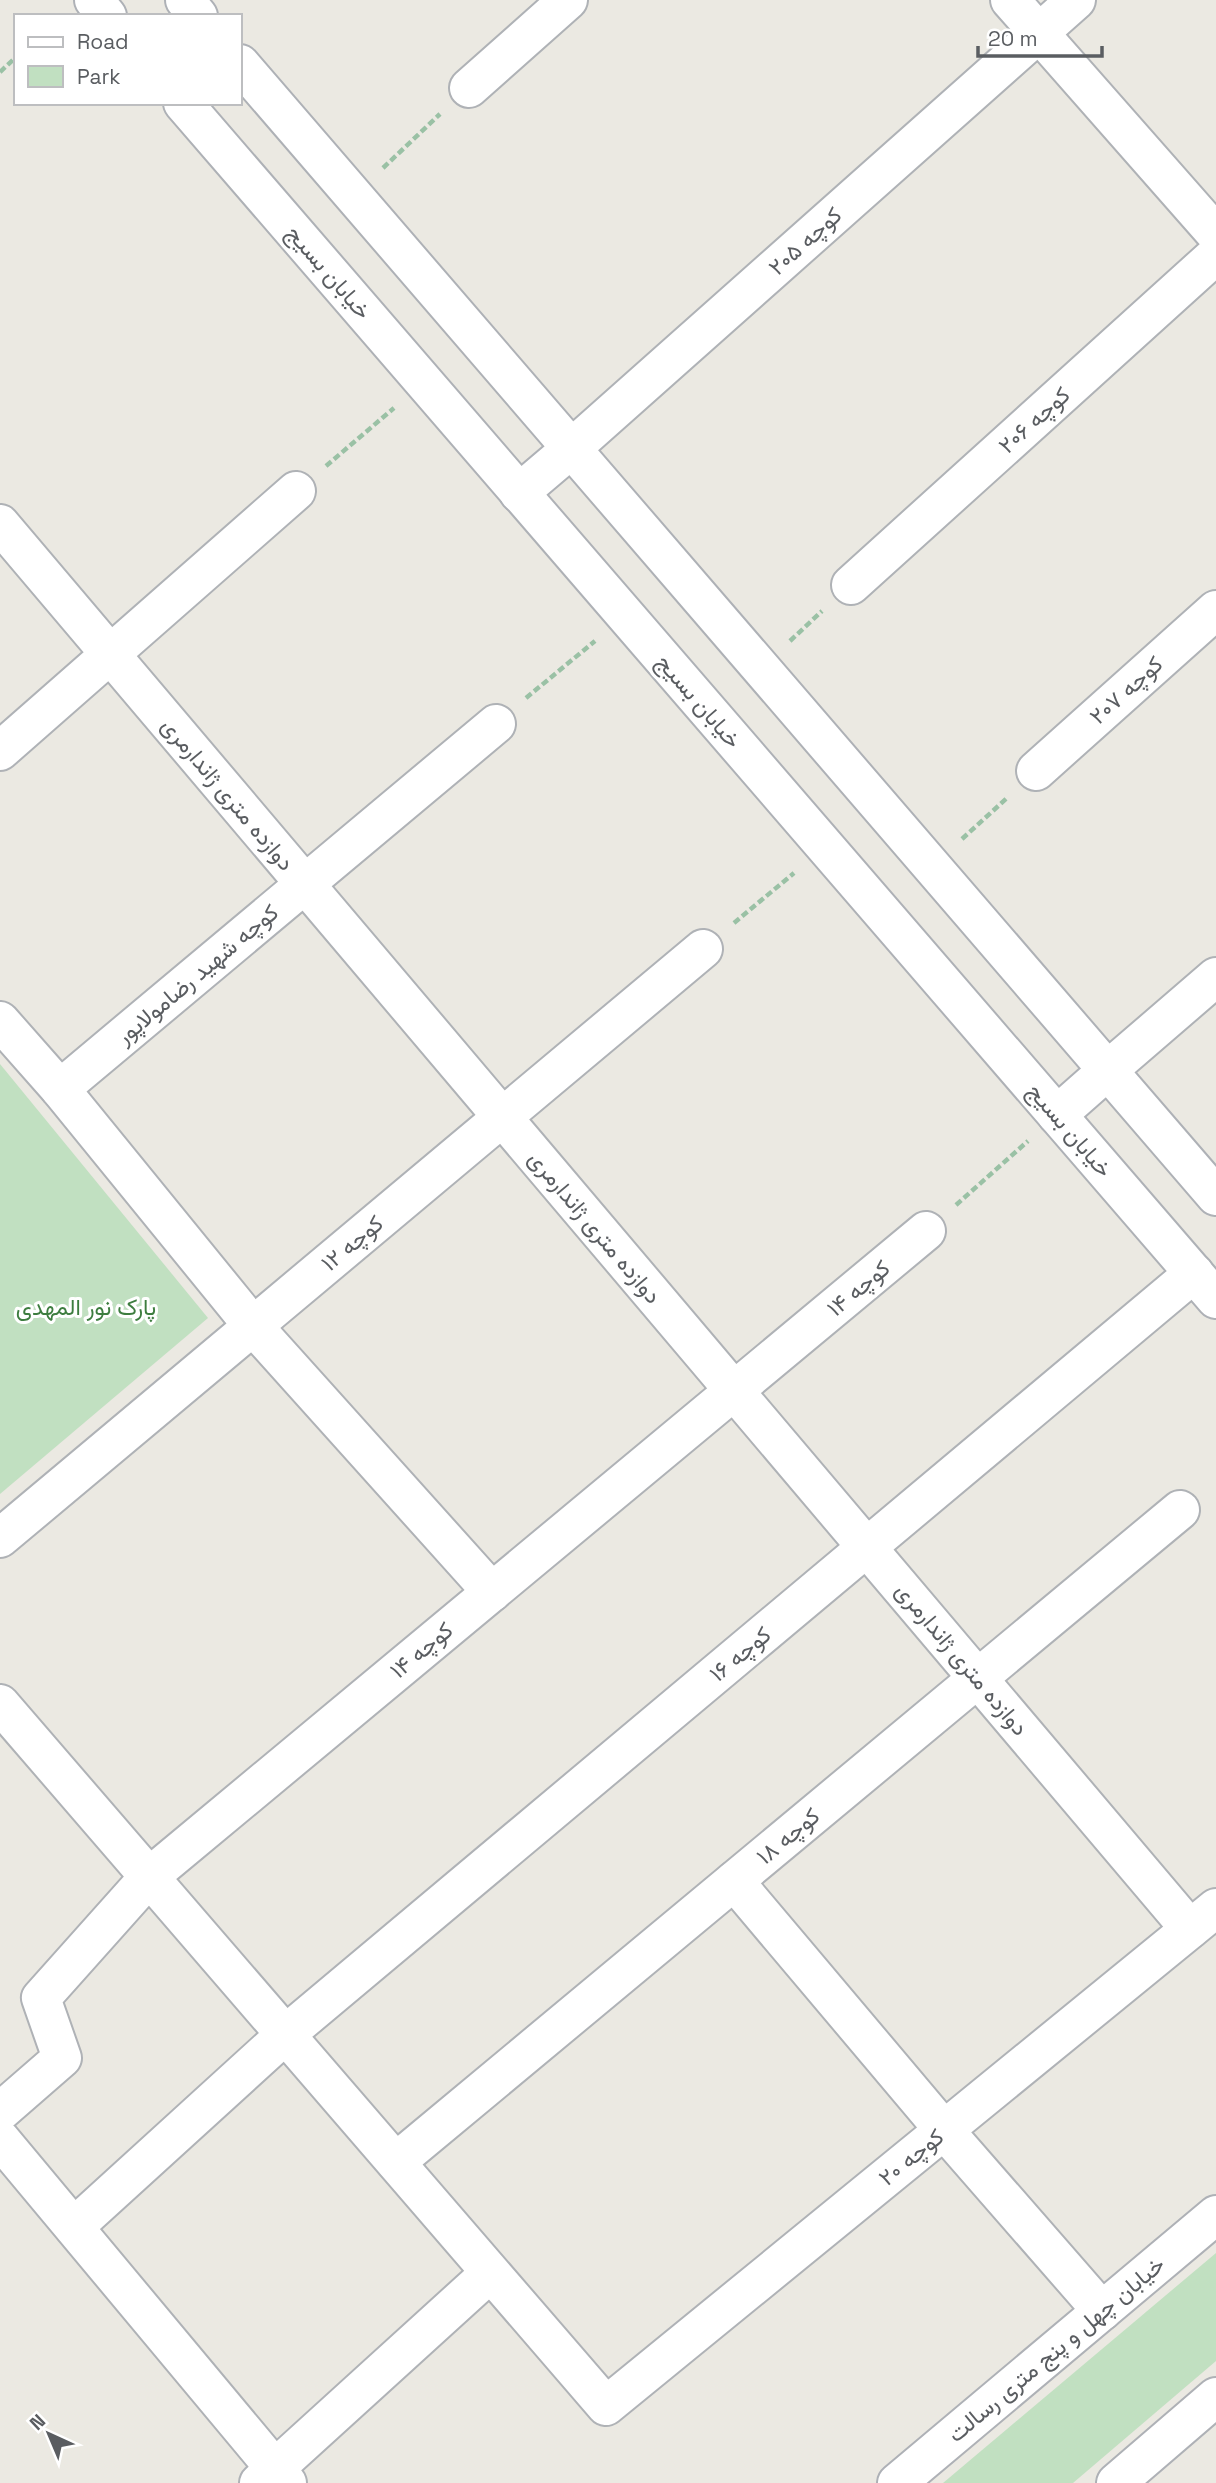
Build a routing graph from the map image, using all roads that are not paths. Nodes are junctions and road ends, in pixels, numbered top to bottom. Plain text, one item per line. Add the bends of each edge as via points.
1 (94, 0) edge
2 (185, 0) edge
3 (568, 0) edge
4 (1010, 0) edge
5 (1076, 0) edge
6 (105, 14) edge
7 (196, 14) edge
8 (1039, 33) junction
9 (242, 66) edge
10 (469, 88) road end
11 (185, 105) edge
12 (1216, 234) edge
13 (1216, 255) edge
14 (572, 448) junction
15 (296, 491) road end
16 (519, 493) junction
17 (0, 524) edge
18 (851, 584) road end
19 (1216, 610) edge
20 (110, 654) junction
21 (496, 724) road end
22 (0, 751) edge
23 (1036, 771) road end
24 (304, 884) junction
25 (704, 949) road end
26 (1216, 977) edge
27 (0, 1021) edge
28 (1108, 1070) junction
29 (60, 1089) junction
30 (1057, 1115) junction
31 (502, 1117) junction
32 (1216, 1196) edge
33 (926, 1231) road end
34 (1205, 1286) edge
35 (253, 1326) junction
36 (734, 1391) junction
37 (1180, 1510) dead end
38 (0, 1538) edge
39 (867, 1547) junction
40 (492, 1592) junction
41 (978, 1678) junction
42 (0, 1704) edge
43 (149, 1877) junction
44 (734, 1881) junction
45 (1203, 1918) edge
46 (286, 2034) junction
47 (0, 2112) edge
48 (944, 2130) junction
49 (0, 2138) edge
50 (396, 2162) junction
51 (1216, 2215) edge
52 (74, 2227) junction
53 (490, 2273) junction
54 (1102, 2311) junction
55 (1216, 2397) edge
56 (274, 2478) edge
57 (897, 2483) edge
58 (1116, 2483) edge

1 - 6 street
2 - 7 street
3 - 10 street
4 - 8 street
5 - 8 street, ۲۰۵ کوچه
8 - 12 street
8 - 14 street, ۲۰۵ کوچه
9 - 14 street
11 - 16 street, خیابان بسیج
13 - 18 street, ۲۰۶ کوچه
14 - 16 street, ۲۰۵ کوچه
14 - 28 street
15 - 20 street
16 - 30 street, خیابان بسیج
17 - 20 street, دوازده متری ژاندارمری
19 - 23 street, ۲۰۷ کوچه
20 - 22 street
20 - 24 street, دوازده متری ژاندارمری
21 - 24 street, کوچه شهید رضامولاپور
24 - 29 street, کوچه شهید رضامولاپور
24 - 31 street, دوازده متری ژاندارمری
25 - 31 street, ۱۲ کوچه
26 - 28 street
27 - 29 street
28 - 30 street
28 - 32 street
29 - 35 street
30 - 34 street, خیابان بسیج
31 - 35 street, ۱۲ کوچه
31 - 36 street, دوازده متری ژاندارمری
33 - 36 street, ‍‍ ۱۴ کوچه
34 - 39 street, ۱۶ کوچه
35 - 38 street, ۱۲ کوچه
35 - 40 street
36 - 39 street, دوازده متری ژاندارمری
36 - 40 street, ‍‍ ۱۴ کوچه
37 - 41 street, ۱۸ کوچه
39 - 41 street, دوازده متری ژاندارمری
39 - 46 street, ۱۶ کوچه
40 - 43 street, ‍‍ ۱۴ کوچه
41 - 44 street, ۱۸ کوچه
41 - 45 street, دوازده متری ژاندارمری
42 - 43 street
43 - 46 street
43 - 47 street, ‍‍ ۱۴ کوچه via 41,1997 62,2058
44 - 48 street
44 - 50 street, ۱۸ کوچه
45 - 48 street, ۲۰ کوچه
46 - 50 street
46 - 52 street, ۱۶ کوچه
48 - 53 street, ۲۰ کوچه via 606,2406
48 - 54 street
49 - 52 street
50 - 53 street
51 - 54 street, خیابان چهل و پنج متری رسالت
52 - 56 street
53 - 56 street
54 - 57 street, خیابان چهل و پنج متری رسالت
55 - 58 street

